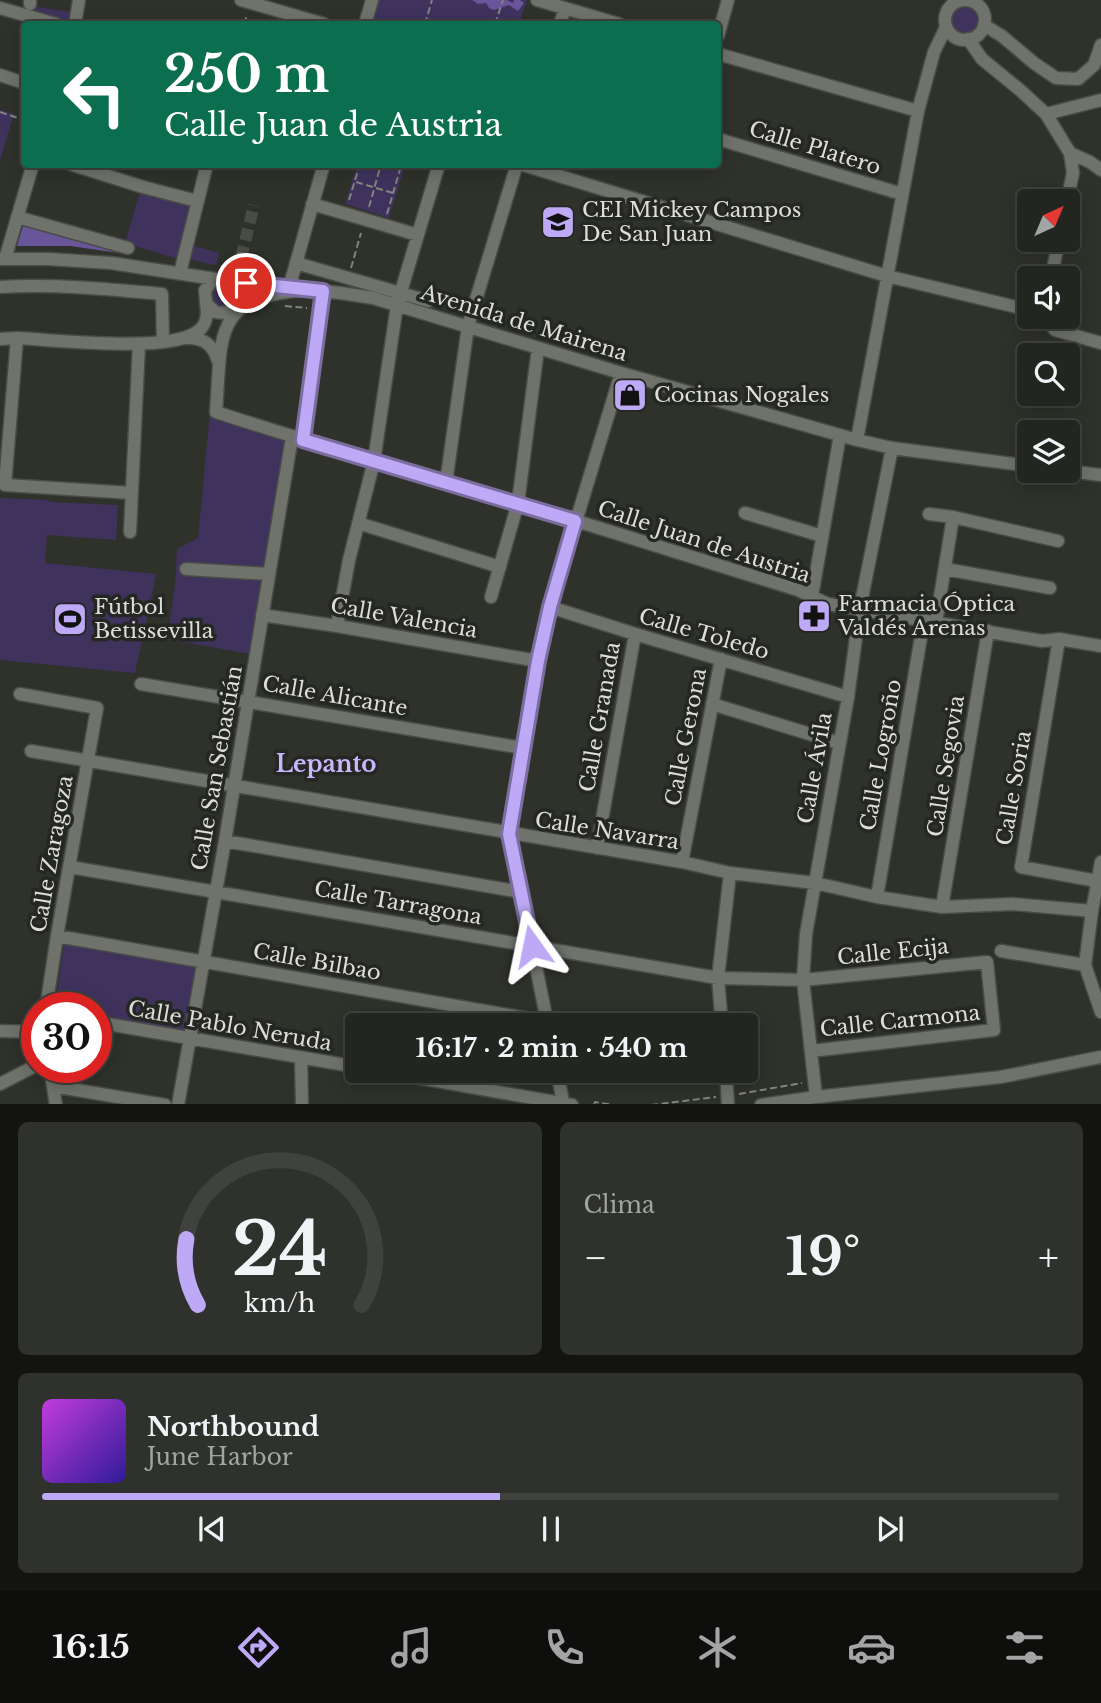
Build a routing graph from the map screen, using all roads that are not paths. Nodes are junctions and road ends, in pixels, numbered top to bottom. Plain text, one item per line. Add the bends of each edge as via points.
1 (79, 0) edge
2 (241, 0) edge
3 (372, 0) edge
4 (537, 0) edge
5 (728, 0) edge
6 (954, 1) edge
7 (980, 3) edge
8 (0, 8) edge
9 (565, 8) junction
10 (46, 21) edge
11 (76, 21) edge
12 (314, 21) edge
13 (366, 21) edge
14 (561, 21) edge
15 (609, 21) edge
16 (721, 25) edge
17 (984, 25) junction
18 (946, 27) junction
19 (968, 39) junction
20 (1101, 46) edge
21 (721, 55) edge
22 (0, 75) edge
23 (21, 82) edge
24 (1101, 100) edge
25 (918, 111) junction
26 (1046, 114) junction
27 (721, 140) edge
28 (1070, 153) junction
29 (32, 168) edge
30 (84, 168) edge
31 (206, 168) edge
32 (323, 168) edge
33 (438, 168) edge
34 (517, 168) edge
35 (531, 168) edge
36 (1101, 170) edge
37 (1070, 189) edge
38 (902, 194) junction
39 (197, 201) junction
40 (312, 204) junction
41 (17, 217) junction
42 (418, 234) junction
43 (128, 248) dead end
44 (241, 258) tunnel mouth
45 (3, 259) edge
46 (296, 263) junction
47 (180, 273) junction
48 (887, 276) junction
49 (214, 279) junction
50 (235, 282) junction
51 (0, 287) edge
52 (289, 288) junction
53 (305, 290) junction
54 (323, 291) junction
55 (399, 299) junction
56 (428, 301) dead end
57 (205, 303) junction
58 (238, 304) junction
59 (1017, 307) edge
60 (206, 318) junction
61 (229, 320) junction
62 (468, 327) junction
63 (1054, 329) edge
64 (203, 337) junction
65 (17, 338) junction
66 (0, 339) edge
67 (178, 339) junction
68 (163, 342) junction
69 (1101, 343) edge
70 (139, 344) junction
71 (538, 348) junction
72 (219, 368) junction
73 (621, 373) junction
74 (840, 435) junction
75 (298, 439) junction
76 (856, 440) junction
77 (892, 448) junction
78 (374, 461) junction
79 (1017, 464) edge
80 (1080, 472) edge
81 (1101, 475) edge
82 (446, 483) junction
83 (132, 493) junction
84 (518, 503) junction
85 (745, 513) dead end
86 (929, 514) dead end
87 (953, 517) junction
88 (575, 521) junction
89 (358, 523) junction
90 (130, 532) dead end
91 (822, 536) junction
92 (1058, 541) dead end
93 (500, 567) junction
94 (187, 569) dead end
95 (945, 569) junction
96 (270, 573) junction
97 (1050, 588) dead end
98 (811, 596) junction
99 (491, 597) dead end
100 (550, 607) junction
101 (860, 608) junction
102 (262, 615) junction
103 (930, 620) junction
104 (337, 626) junction
105 (988, 631) junction
106 (635, 634) junction
107 (1059, 639) junction
108 (1101, 646) edge
109 (721, 659) junction
110 (538, 661) junction
111 (141, 684) dead end
112 (20, 694) dead end
113 (848, 697) junction
114 (248, 701) junction
115 (712, 704) junction
116 (839, 743) junction
117 (523, 748) junction
118 (31, 751) dead end
119 (88, 761) junction
120 (234, 786) junction
121 (509, 834) junction
122 (225, 841) junction
123 (597, 848) junction
124 (682, 862) junction
125 (1101, 862) edge
126 (70, 867) junction
127 (730, 873) junction
128 (1097, 881) junction
129 (815, 883) junction
130 (215, 891) junction
131 (520, 892) junction
132 (877, 897) junction
133 (942, 907) junction
134 (1092, 911) junction
135 (57, 936) junction
136 (532, 946) junction
137 (1001, 951) dead end
138 (203, 962) junction
139 (1085, 965) junction
140 (718, 978) junction
141 (803, 980) junction
142 (48, 992) edge
143 (1101, 1012) edge
144 (491, 1013) edge
145 (545, 1013) edge
146 (721, 1013) edge
147 (112, 1025) edge
148 (994, 1030) joint
149 (0, 1031) edge
150 (21, 1032) edge
151 (190, 1039) junction
152 (811, 1051) junction
153 (1101, 1057) edge
154 (301, 1058) junction
155 (345, 1065) edge
156 (21, 1073) edge
157 (52, 1083) edge
158 (450, 1083) edge
159 (561, 1083) edge
160 (727, 1083) edge
161 (0, 1084) edge
162 (53, 1086) junction
163 (816, 1097) junction
164 (568, 1103) edge
165 (56, 1104) edge
166 (166, 1104) edge
167 (178, 1104) edge
168 (302, 1104) edge
169 (728, 1104) edge
170 (761, 1104) edge

1 - 11 street
2 - 12 street
3 - 13 street
4 - 9 street
5 - 16 street
6 - 7 street
6 - 18 street via 945,16
7 - 17 street
8 - 10 street
9 - 14 street
9 - 15 street
17 - 19 street
17 - 20 street via 1056,79 1078,79 1094,65
18 - 19 street via 953,36
18 - 25 street
19 - 26 street via 982,59
21 - 25 street
22 - 23 street
24 - 26 street
25 - 38 street
26 - 28 street
27 - 38 street, Calle Platero
28 - 36 street
28 - 37 street
29 - 41 street
30 - 39 street
31 - 39 street
32 - 40 street
33 - 42 street
34 - 62 street
35 - 48 street
38 - 48 street
39 - 47 street
40 - 42 street
40 - 46 street
41 - 43 street
41 - 45 street
42 - 55 street
44 - 50 street
45 - 47 street, Avenida de Mairena via 89,261
46 - 52 street
46 - 55 street
47 - 49 street, Avenida de Mairena
48 - 59 street
48 - 76 street
49 - 50 street, Avenida de Mairena
49 - 57 street via 205,290
50 - 52 street, Avenida de Mairena
50 - 58 street
51 - 68 street via 35,285 162,294
52 - 53 street, Avenida de Mairena
53 - 54 street, Avenida de Mairena
53 - 61 street via 262,297 241,307
54 - 55 street, Avenida de Mairena
54 - 75 street, Calle San Sebastián
55 - 56 street
55 - 62 street, Avenida de Mairena
55 - 78 street
57 - 58 street via 224,313
57 - 60 street
58 - 61 street
60 - 64 street
60 - 67 street via 198,331
61 - 64 street
61 - 72 street
62 - 71 street, Avenida de Mairena
62 - 82 street
63 - 69 street
64 - 67 street
64 - 72 street via 215,351
65 - 66 street
65 - 70 street
65 - 83 street via 5,485
67 - 68 street
68 - 70 street
70 - 83 street
71 - 73 street, Avenida de Mairena
71 - 84 street
72 - 75 street, Calle Juan de Austria via 216,412
73 - 74 street, Avenida de Mairena
73 - 88 street
74 - 76 street, Avenida de Mairena
74 - 91 street
75 - 78 street, Calle Juan de Austria
75 - 96 street, Calle San Sebastián
76 - 77 street, Avenida de Mairena
77 - 79 street, Avenida de Mairena
77 - 101 street, Calle Ávila
78 - 82 street, Calle Juan de Austria
78 - 89 street
80 - 81 street
82 - 84 street, Calle Juan de Austria
83 - 90 street
84 - 88 street, Calle Juan de Austria
84 - 93 street
85 - 91 street
86 - 87 street
87 - 92 street
87 - 95 street, Calle Logroño
88 - 98 street, Calle Juan de Austria
88 - 100 street
89 - 93 street
89 - 104 street
91 - 98 street
93 - 99 street
94 - 96 street
95 - 97 street
95 - 103 street, Calle Logroño
96 - 102 street, Calle San Sebastián
98 - 101 street, Calle Juan de Austria via 828,604
100 - 106 street, Calle Toledo
100 - 110 street
101 - 103 street, Calle Juan de Austria
101 - 113 street, Calle Ávila
102 - 104 street, Calle Valencia
102 - 114 street, Calle San Sebastián
103 - 105 street, Calle Juan de Austria
103 - 132 street, Calle Logroño
104 - 110 street, Calle Valencia
105 - 107 street, Calle Juan de Austria via 1042,641
105 - 133 street, Calle Segovia
106 - 109 street, Calle Toledo
106 - 123 street, Calle Granada
107 - 108 street, Calle Juan de Austria
107 - 128 street, Calle Soria via 1021,867
109 - 113 street, Calle Toledo
109 - 115 street, Calle Gerona
110 - 117 street
111 - 114 street, Calle Alicante
112 - 119 street, Calle Zaragoza via 97,708
113 - 116 street, Calle Ávila
114 - 117 street, Calle Alicante
114 - 120 street, Calle San Sebastián
115 - 116 street
115 - 124 street, Calle Gerona
116 - 129 street, Calle Ávila
117 - 121 street
118 - 119 street, Calle Navarra
119 - 120 street, Calle Navarra
119 - 126 street, Calle Zaragoza
120 - 121 street, Calle Navarra
120 - 122 street, Calle San Sebastián
121 - 123 street, Calle Navarra
121 - 131 street
122 - 130 street, Calle San Sebastián
122 - 131 street
123 - 124 street, Calle Navarra
124 - 127 street, Calle Navarra
125 - 128 street
126 - 130 street, Calle Tarragona
126 - 135 street, Calle Zaragoza
127 - 129 street, Calle Navarra
127 - 140 street
128 - 134 street
129 - 132 street, Calle Navarra
129 - 141 street, Calle Ávila
130 - 136 street, Calle Tarragona
130 - 138 street, Calle San Sebastián
131 - 136 street
132 - 133 street, Calle Navarra
133 - 134 street, Calle Navarra via 1013,904
134 - 139 street
135 - 138 street, Calle Bilbao
135 - 142 street, Calle Zaragoza
136 - 140 street, Calle Tarragona
136 - 145 street
137 - 139 street
138 - 144 street, Calle Bilbao
138 - 151 street, Calle San Sebastián
139 - 143 street
140 - 141 street, Calle Tarragona
140 - 146 street
141 - 148 street, Calle Ecija via 987,962
141 - 152 street, Calle Ávila
147 - 151 street, Calle Pablo Neruda
148 - 152 street, Calle Carmona
149 - 150 street
151 - 154 street, Calle Pablo Neruda
151 - 167 street, Calle San Sebastián
152 - 163 street, Calle Ávila
153 - 163 street via 1002,1077
154 - 155 street, Calle Pablo Neruda
154 - 168 street
156 - 161 street
157 - 162 street
158 - 164 street
159 - 164 street
160 - 169 street
162 - 165 street
162 - 166 street
163 - 170 street

